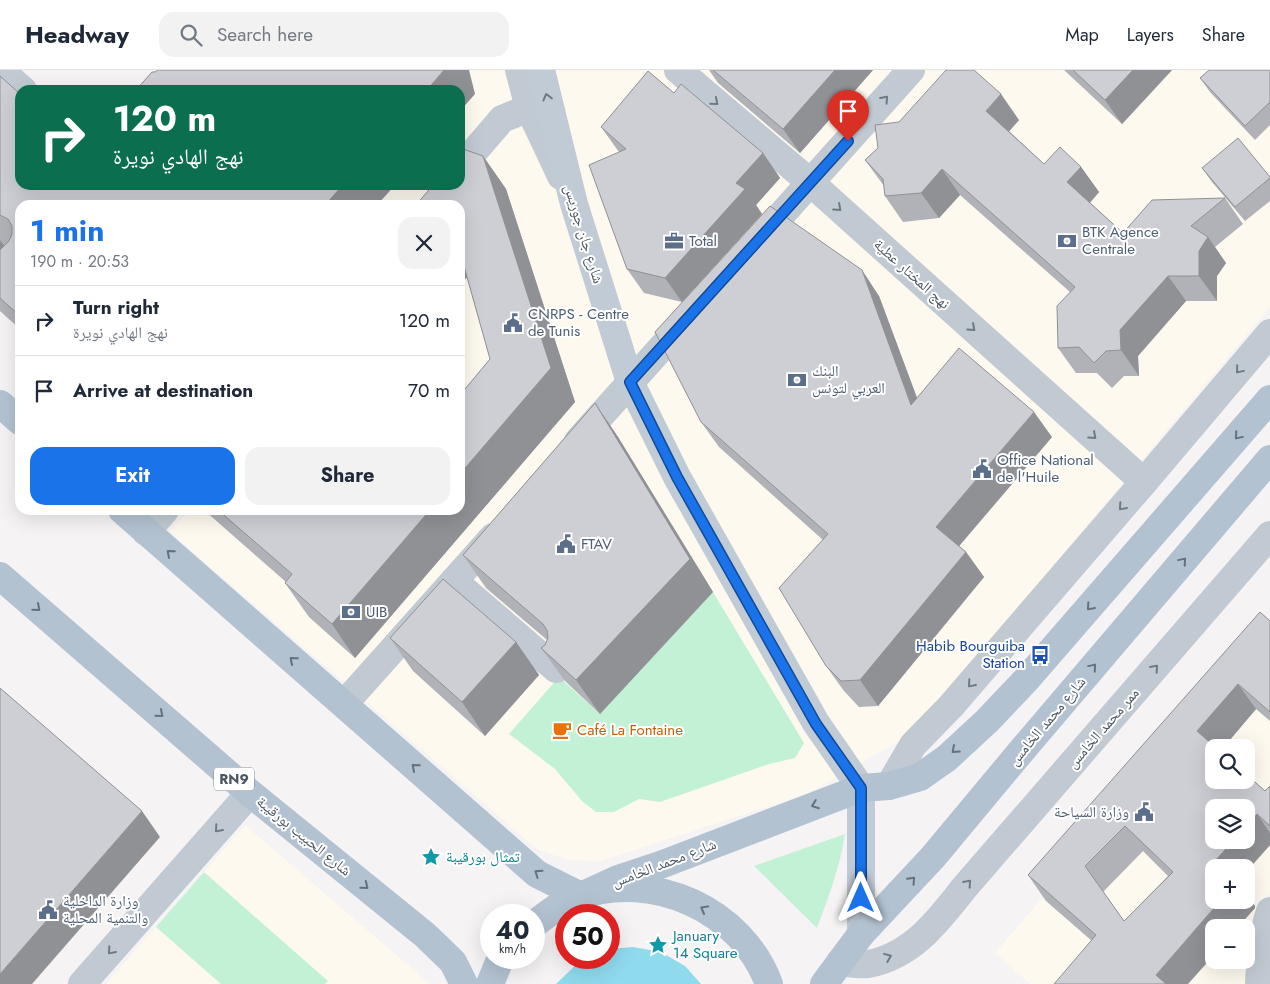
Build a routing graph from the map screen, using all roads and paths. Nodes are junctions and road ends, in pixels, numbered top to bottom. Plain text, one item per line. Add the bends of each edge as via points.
1 (0, 70) edge
2 (519, 70) edge
3 (541, 70) edge
4 (678, 70) edge
5 (911, 70) edge
6 (17, 85) edge
7 (529, 108) junction
8 (465, 162) edge
9 (811, 183) junction
10 (138, 190) edge
11 (149, 200) edge
12 (574, 204) junction
13 (744, 257) edge
14 (704, 301) edge
15 (1270, 333) edge
16 (630, 382) junction
17 (1270, 399) edge
18 (0, 404) edge
19 (15, 417) edge
20 (1270, 459) edge
21 (559, 462) edge
22 (1144, 482) junction
23 (127, 515) edge
24 (161, 515) edge
25 (507, 521) edge
26 (146, 532) junction
27 (1270, 535) edge
28 (0, 576) edge
29 (454, 581) junction
30 (556, 669) edge
31 (344, 704) junction
32 (890, 786) junction
33 (861, 788) junction
34 (250, 793) junction
35 (581, 896) junction
36 (1270, 911) edge
37 (545, 916) edge
38 (861, 934) junction
39 (840, 962) junction
40 (496, 969) edge
41 (82, 984) edge
42 (464, 984) edge
43 (490, 984) edge
44 (769, 984) edge
45 (824, 984) edge
46 (1259, 984) edge

1 - 6 street
2 - 7 street
12 -> 3 main road, شارع جان جوريس
4 -> 9 street, نهج المختار عطية
9 -> 5 street
7 - 8 street via 502,118
7 - 12 street
9 - 13 street
9 -> 22 street, نهج المختار عطية
10 - 11 street
12 - 16 main road, شارع جان جوريس
14 - 16 street
15 -> 22 street
16 - 21 street
16 - 33 main road, شارع جان جوريس via 677,477 816,724
17 -> 32 main road, شارع محمد الخامس via 1032,674 987,720 947,758 920,778
18 - 19 main road
38 -> 20 main road, شارع محمد الخامس via 933,857
22 -> 32 street via 951,706 913,745
23 - 26 main road
24 - 26 street
25 - 29 street
31 -> 26 main road
39 -> 27 street, ممر محمد الخامس via 866,964 885,959 907,949 922,937
28 -> 34 main road, شارع الحبيب بورقيبة / RN9
29 - 30 street
29 - 31 street
35 -> 31 main road via 538,874
32 - 33 main road, شارع محمد الخامس
33 -> 35 main road, شارع محمد الخامس via 618,879
33 - 38 main road
34 -> 41 street
34 -> 42 main road, شارع الحبيب بورقيبة / RN9 via 426,935 452,962
35 - 37 main road via 565,902
44 -> 35 main road via 755,956 738,934 691,902 665,892 636,888
36 - 46 street via 1260,958
38 - 39 main road, شارع محمد الخامس
39 - 45 main road, شارع محمد الخامس
40 - 43 main road

